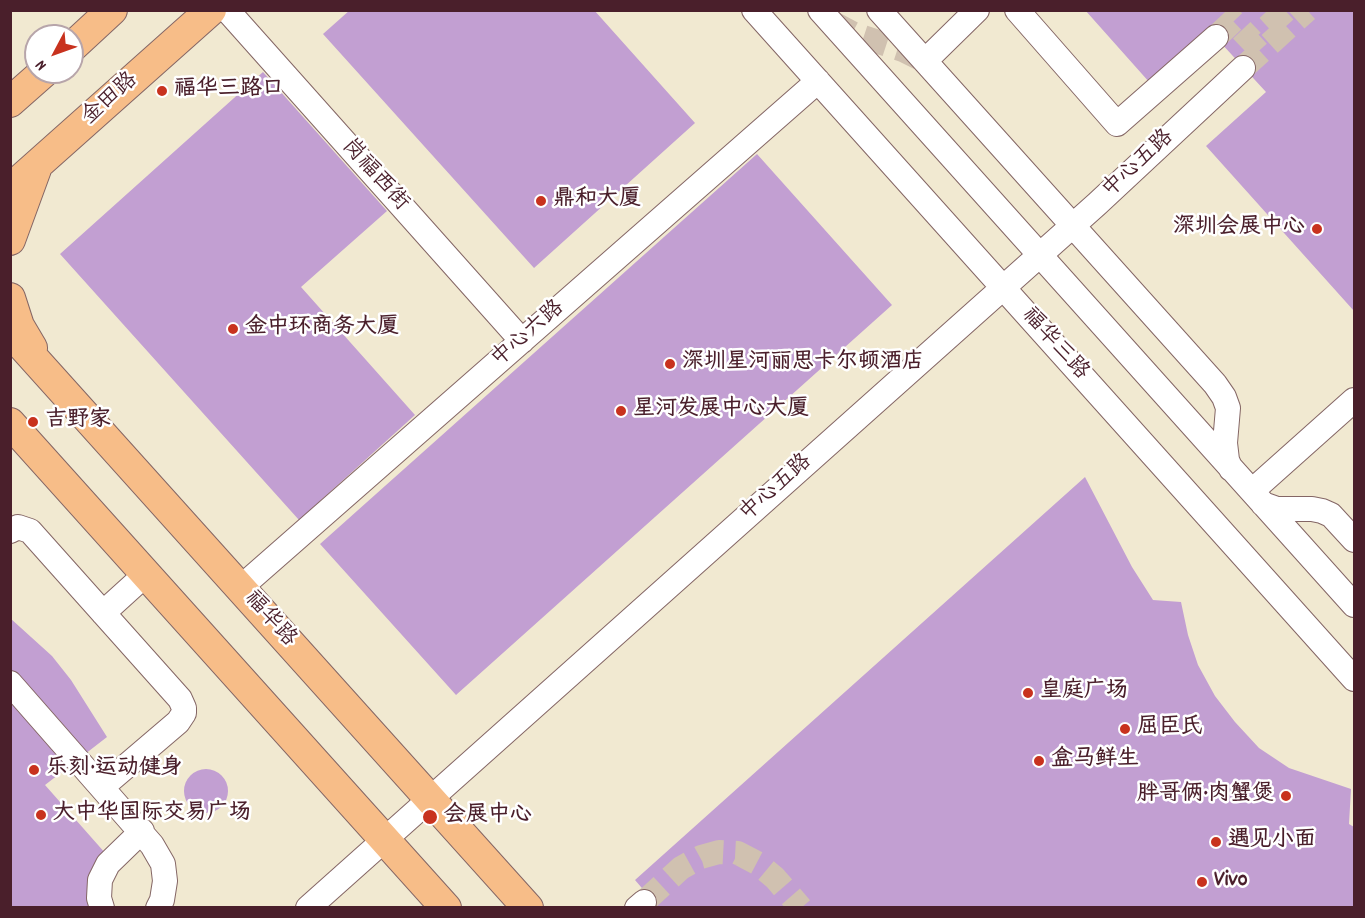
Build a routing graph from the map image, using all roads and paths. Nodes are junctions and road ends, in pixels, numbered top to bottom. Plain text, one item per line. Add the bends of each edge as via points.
1 (112, 10) edge
2 (211, 10) edge
3 (227, 10) edge
4 (754, 10) edge
5 (820, 10) edge
6 (879, 10) edge
7 (977, 10) edge
8 (1017, 10) edge
9 (84, 35) edge
10 (1216, 37) tunnel mouth
11 (925, 61) junction
12 (1243, 68) tunnel mouth
13 (818, 81) junction
14 (38, 165) junction
15 (10, 189) edge
16 (1073, 225) junction
17 (10, 240) edge
18 (1039, 255) junction
19 (1003, 288) junction
20 (10, 298) edge
21 (10, 332) edge
22 (522, 341) junction
23 (53, 380) junction
24 (1354, 400) edge
25 (10, 423) edge
26 (1232, 469) junction
27 (1257, 497) junction
28 (10, 531) edge
29 (1354, 540) edge
30 (146, 574) junction
31 (240, 588) junction
32 (1354, 605) edge
33 (103, 613) junction
34 (1354, 679) edge
35 (10, 683) edge
36 (103, 786) junction
37 (430, 799) junction
38 (142, 831) junction
39 (385, 839) junction
40 (102, 908) edge
41 (158, 908) edge
42 (308, 908) edge
43 (446, 908) edge
44 (528, 908) edge

1 - 9 main road
2 - 14 main road, 金田路
3 - 22 street, 岗福西街
4 - 13 street, 福华三路
5 - 18 street
6 - 11 street
7 - 11 street
8 - 10 street via 1117,124
11 - 16 street
12 - 16 street, 中心五路
13 - 19 street, 福华三路
13 - 22 street, 中心六路
14 - 15 main road, 金田路
14 - 17 main road
16 - 18 street, 中心五路
16 - 26 street via 1224,397 1228,408 1226,452
18 - 19 street, 中心五路
18 - 26 street
19 - 34 street, 福华三路
19 - 37 street, 中心五路
20 - 23 main road via 19,326
21 - 23 main road, 福华路
22 - 31 street, 中心六路
23 - 31 main road, 福华路
24 - 27 street
25 - 30 main road
26 - 27 street
27 - 29 street via 1277,509 1322,511 1331,515
27 - 32 street
28 - 33 street via 18,527 30,531
30 - 33 street
30 - 39 main road
31 - 37 main road, 福华路
33 - 36 street via 180,699 184,713
35 - 36 street
36 - 38 street
37 - 39 street, 中心五路
37 - 44 main road, 福华路
38 - 40 street via 108,864 100,880
38 - 41 street via 163,864 165,881
39 - 42 street, 中心五路
39 - 43 main road

